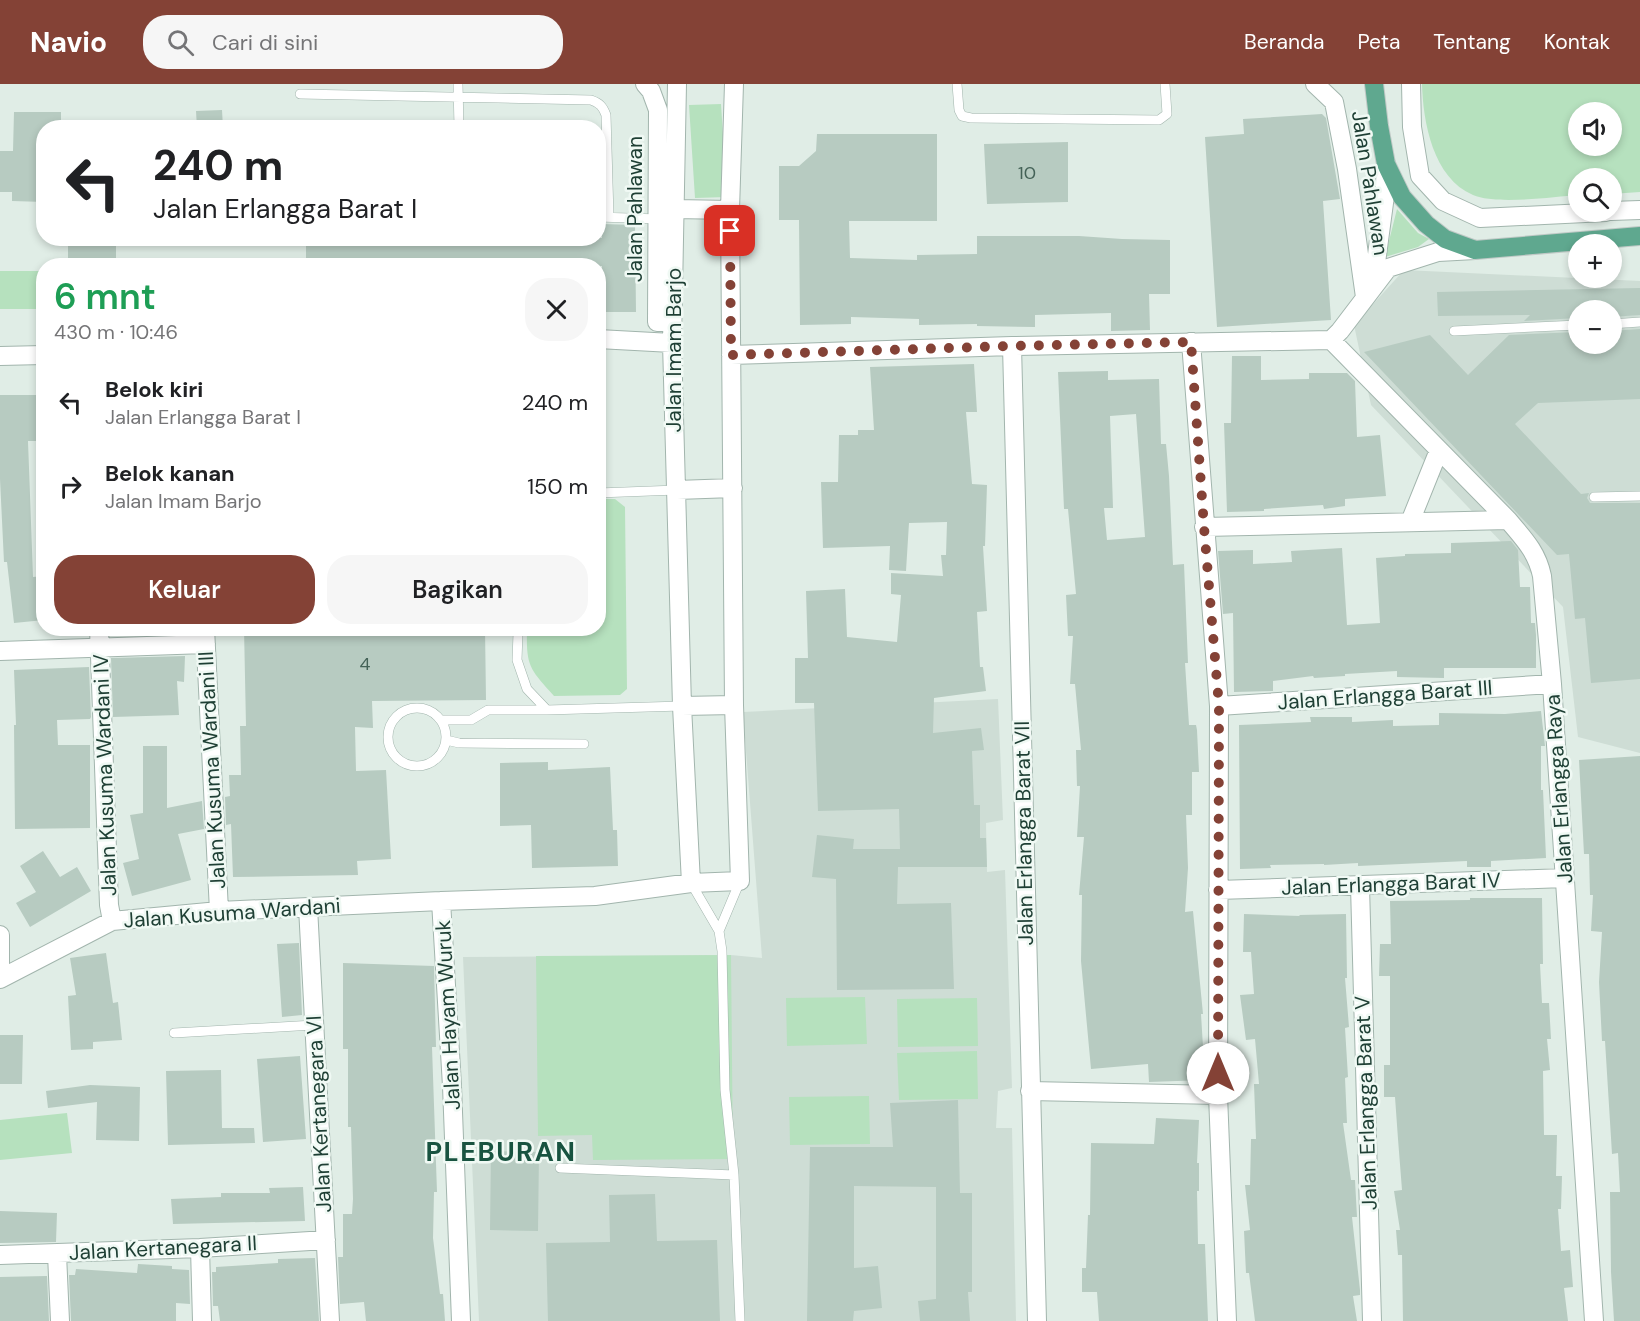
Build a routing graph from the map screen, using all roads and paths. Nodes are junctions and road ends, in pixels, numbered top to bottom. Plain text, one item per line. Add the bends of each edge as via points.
1 (458, 84) edge
2 (645, 84) edge
3 (677, 84) edge
4 (734, 84) edge
5 (957, 84) edge
6 (1165, 84) edge
7 (1315, 84) edge
8 (1411, 84) edge
9 (1373, 86) edge
10 (300, 94) dead end
11 (458, 98) junction
12 (459, 120) edge
13 (606, 120) edge
14 (1386, 164) junction
15 (730, 210) junction
16 (1640, 210) edge
17 (1622, 211) edge
18 (1568, 214) edge
19 (669, 216) junction
20 (606, 217) edge
21 (1640, 236) edge
22 (1475, 250) junction
23 (1369, 291) junction
24 (1640, 322) edge
25 (1622, 323) edge
26 (1568, 325) edge
27 (1454, 331) dead end
28 (606, 339) edge
29 (1331, 340) junction
30 (1191, 342) junction
31 (672, 343) junction
32 (1012, 346) junction
33 (36, 355) edge
34 (731, 355) junction
35 (0, 356) edge
36 (1439, 450) junction
37 (733, 488) junction
38 (677, 490) junction
39 (606, 493) edge
40 (1640, 496) edge
41 (1594, 497) dead end
42 (1508, 520) junction
43 (1410, 522) junction
44 (1204, 527) junction
45 (205, 636) edge
46 (518, 636) edge
47 (99, 638) edge
48 (0, 651) edge
49 (1552, 684) junction
50 (734, 705) junction
51 (682, 706) junction
52 (1219, 706) junction
53 (547, 710) junction
54 (441, 720) junction
55 (446, 740) junction
56 (584, 744) dead end
57 (1565, 878) junction
58 (740, 881) junction
59 (691, 884) junction
60 (1360, 886) junction
61 (1218, 890) junction
62 (441, 901) junction
63 (308, 907) junction
64 (219, 911) junction
65 (112, 921) junction
66 (719, 931) junction
67 (0, 935) edge
68 (0, 979) edge
69 (314, 1025) junction
70 (174, 1033) dead end
71 (1030, 1091) junction
72 (1218, 1095) junction
73 (560, 1168) dead end
74 (734, 1175) junction
75 (326, 1240) junction
76 (200, 1248) junction
77 (57, 1254) junction
78 (0, 1255) edge
79 (60, 1321) edge
80 (202, 1321) edge
81 (330, 1321) edge
82 (461, 1321) edge
83 (740, 1321) edge
84 (1037, 1321) edge
85 (1227, 1321) edge
86 (1372, 1321) edge
87 (1594, 1321) edge

1 - 11 lane
2 - 19 street, Jalan Pahlawan via 658,110
3 - 19 street, Jalan Imam Barjo
4 - 15 street
5 - 6 lane via 958,110 962,116 971,118 1159,120 1167,114
7 - 23 street, Jalan Pahlawan via 1334,102
8 - 18 street via 1412,127 1420,176 1443,201 1480,218
9 - 14 main road
10 - 11 lane
11 - 12 lane
11 - 13 lane via 591,100 603,106
14 - 22 main road via 1402,196 1426,224 1445,239
14 - 23 street via 1384,203
15 - 19 street
15 - 34 street
16 - 17 street
19 - 20 lane
19 - 31 street, Jalan Imam Barjo
21 - 22 main road
22 - 23 street via 1438,252 1403,261 1388,267
23 - 29 street
24 - 25 lane
26 - 27 lane
28 - 31 street
29 - 30 street
29 - 36 street, Jalan Erlangga Raya
30 - 32 street
30 - 44 street
31 - 38 street, Jalan Imam Barjo
32 - 34 street
32 - 71 street, Jalan Erlangga Barat VII
33 - 35 street
34 - 37 street
36 - 42 street, Jalan Erlangga Raya
36 - 43 street
37 - 38 street
37 - 50 street
38 - 39 lane
38 - 51 street, Jalan Imam Barjo
40 - 41 lane
42 - 43 street
42 - 49 street, Jalan Erlangga Raya via 1539,564
43 - 44 street
44 - 52 street
45 - 47 street
45 - 64 street, Jalan Kusuma Wardani III
46 - 53 lane via 517,660 527,689
47 - 48 street
47 - 65 street, Jalan Kusuma Wardani IV
49 - 52 street, Jalan Erlangga Barat III
49 - 57 street, Jalan Erlangga Raya
50 - 51 street
50 - 58 street
51 - 53 lane
51 - 59 street, Jalan Imam Barjo
52 - 61 street
53 - 54 lane via 488,710 471,720
54 - 55 lane
54 - 55 lane via 426,709 407,709 393,721 388,738 390,748 403,762 421,766 438,757
55 - 56 lane
57 - 60 street, Jalan Erlangga Barat IV
57 - 87 street, Jalan Erlangga Raya
58 - 59 street, Jalan Hayam Wuruk
58 - 66 lane
59 - 62 street, Jalan Hayam Wuruk via 595,896
59 - 66 lane
60 - 61 street, Jalan Erlangga Barat IV
60 - 86 street, Jalan Erlangga Barat V
61 - 72 street
62 - 63 street, Jalan Kusuma Wardani
62 - 82 street, Jalan Hayam Wuruk
63 - 64 street, Jalan Kusuma Wardani
63 - 69 street, Jalan Kertanegara VI
64 - 65 street, Jalan Kusuma Wardani
65 - 68 street, Jalan Kusuma Wardani
66 - 74 lane via 725,1090
67 - 68 street
69 - 70 lane
69 - 75 street, Jalan Kertanegara VI
71 - 72 street
71 - 84 street, Jalan Erlangga Barat VII
72 - 85 street
73 - 74 lane
74 - 83 lane
75 - 76 street, Jalan Kertanegara II
75 - 81 street, Jalan Kertanegara VI
76 - 77 street, Jalan Kertanegara II
76 - 80 street
77 - 78 street, Jalan Kertanegara II
77 - 79 street

